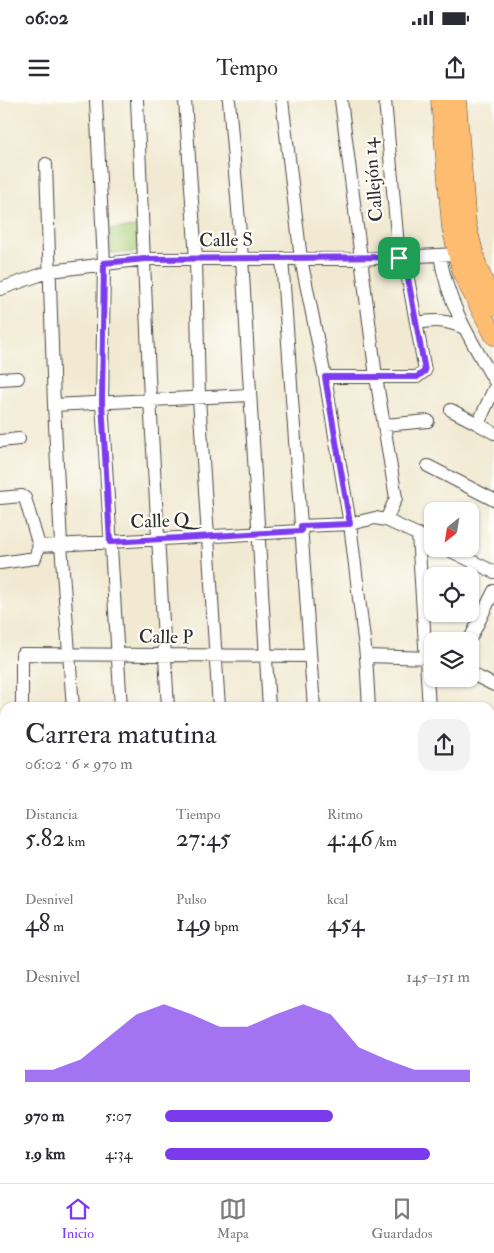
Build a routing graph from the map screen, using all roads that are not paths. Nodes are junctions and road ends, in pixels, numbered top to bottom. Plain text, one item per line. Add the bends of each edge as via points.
1 (96, 100) edge
2 (137, 100) edge
3 (185, 100) edge
4 (229, 100) edge
5 (282, 100) edge
6 (341, 100) edge
7 (385, 100) edge
8 (440, 100) edge
9 (457, 100) edge
10 (46, 164) dead end
11 (448, 254) junction
12 (242, 258) junction
13 (282, 258) junction
14 (401, 258) junction
15 (145, 259) junction
16 (196, 259) junction
17 (301, 259) junction
18 (360, 259) junction
19 (104, 263) junction
20 (51, 271) junction
21 (0, 289) edge
22 (494, 306) edge
23 (417, 323) junction
24 (462, 327) junction
25 (494, 336) edge
26 (325, 377) junction
27 (376, 377) junction
28 (18, 378) dead end
29 (0, 379) edge
30 (494, 380) edge
31 (494, 389) edge
32 (249, 395) junction
33 (199, 398) junction
34 (150, 399) junction
35 (102, 402) junction
36 (54, 405) junction
37 (451, 410) dead end
38 (428, 421) dead end
39 (478, 424) junction
40 (385, 425) junction
41 (494, 433) edge
42 (19, 439) dead end
43 (0, 440) edge
44 (428, 466) dead end
45 (0, 498) edge
46 (494, 500) edge
47 (386, 520) junction
48 (350, 524) junction
49 (301, 529) junction
50 (258, 534) junction
51 (418, 534) junction
52 (424, 537) edge
53 (209, 538) junction
54 (158, 540) junction
55 (110, 542) junction
56 (61, 544) junction
57 (39, 546) junction
58 (465, 558) edge
59 (0, 563) edge
60 (494, 572) edge
61 (494, 591) edge
62 (428, 632) edge
63 (474, 632) edge
64 (70, 655) junction
65 (118, 655) junction
66 (164, 656) junction
67 (264, 656) junction
68 (309, 656) junction
69 (366, 656) junction
70 (214, 657) junction
71 (424, 657) edge
72 (479, 678) edge
73 (494, 685) edge
74 (429, 687) edge
75 (22, 702) edge
76 (73, 702) edge
77 (121, 702) edge
78 (168, 702) edge
79 (218, 702) edge
80 (268, 702) edge
81 (313, 702) edge
82 (369, 702) edge
83 (429, 702) edge

1 - 19 street
2 - 15 street
3 - 16 street
4 - 12 street
5 - 17 street
6 - 18 street
7 - 14 street, Callejón 14
8 - 11 highway via 451,227
9 - 22 highway via 467,225 478,266
10 - 20 street
11 - 14 street, Calle S
11 - 24 street via 444,280
11 - 25 highway
12 - 13 street, Calle S
12 - 16 street, Calle S
12 - 32 street
13 - 17 street, Calle S
13 - 49 street
14 - 18 street, Calle S
14 - 23 street, Callejón 14
15 - 16 street, Calle S
15 - 19 street, Calle S
15 - 34 street
16 - 33 street
17 - 18 street, Calle S
17 - 26 street
18 - 27 street
19 - 20 street, Calle S
19 - 35 street
20 - 21 street, Calle S
20 - 36 street
23 - 24 street via 435,319
23 - 27 street, Callejón 14 via 425,367 423,374 417,377
24 - 30 street
26 - 27 street
26 - 48 street
27 - 40 street
28 - 29 street
31 - 39 street
32 - 33 street
32 - 50 street
33 - 34 street
33 - 53 street
34 - 35 street
34 - 54 street
35 - 36 street
35 - 55 street
36 - 56 street
37 - 39 street
38 - 40 street
39 - 41 street
40 - 47 street via 396,498
42 - 43 street
44 - 46 street
45 - 57 street via 25,498
47 - 48 street via 369,519
47 - 51 street
48 - 49 street, Calle Q
48 - 69 street
49 - 50 street, Calle Q
49 - 68 street
50 - 53 street, Calle Q
50 - 67 street
51 - 52 street
51 - 62 street
53 - 54 street, Calle Q
53 - 70 street
54 - 55 street, Calle Q
54 - 66 street
55 - 56 street, Calle Q
55 - 65 street
56 - 57 street, Calle Q
56 - 64 street
57 - 59 street via 35,558
58 - 60 street
61 - 63 street
64 - 65 street, Calle P
64 - 75 street, Calle P via 22,654
64 - 76 street
65 - 66 street, Calle P
65 - 77 street
66 - 70 street, Calle P
66 - 78 street
67 - 68 street, Calle P
67 - 70 street, Calle P
67 - 80 street
68 - 81 street
69 - 71 street
69 - 82 street
70 - 79 street
72 - 73 street
74 - 83 street

